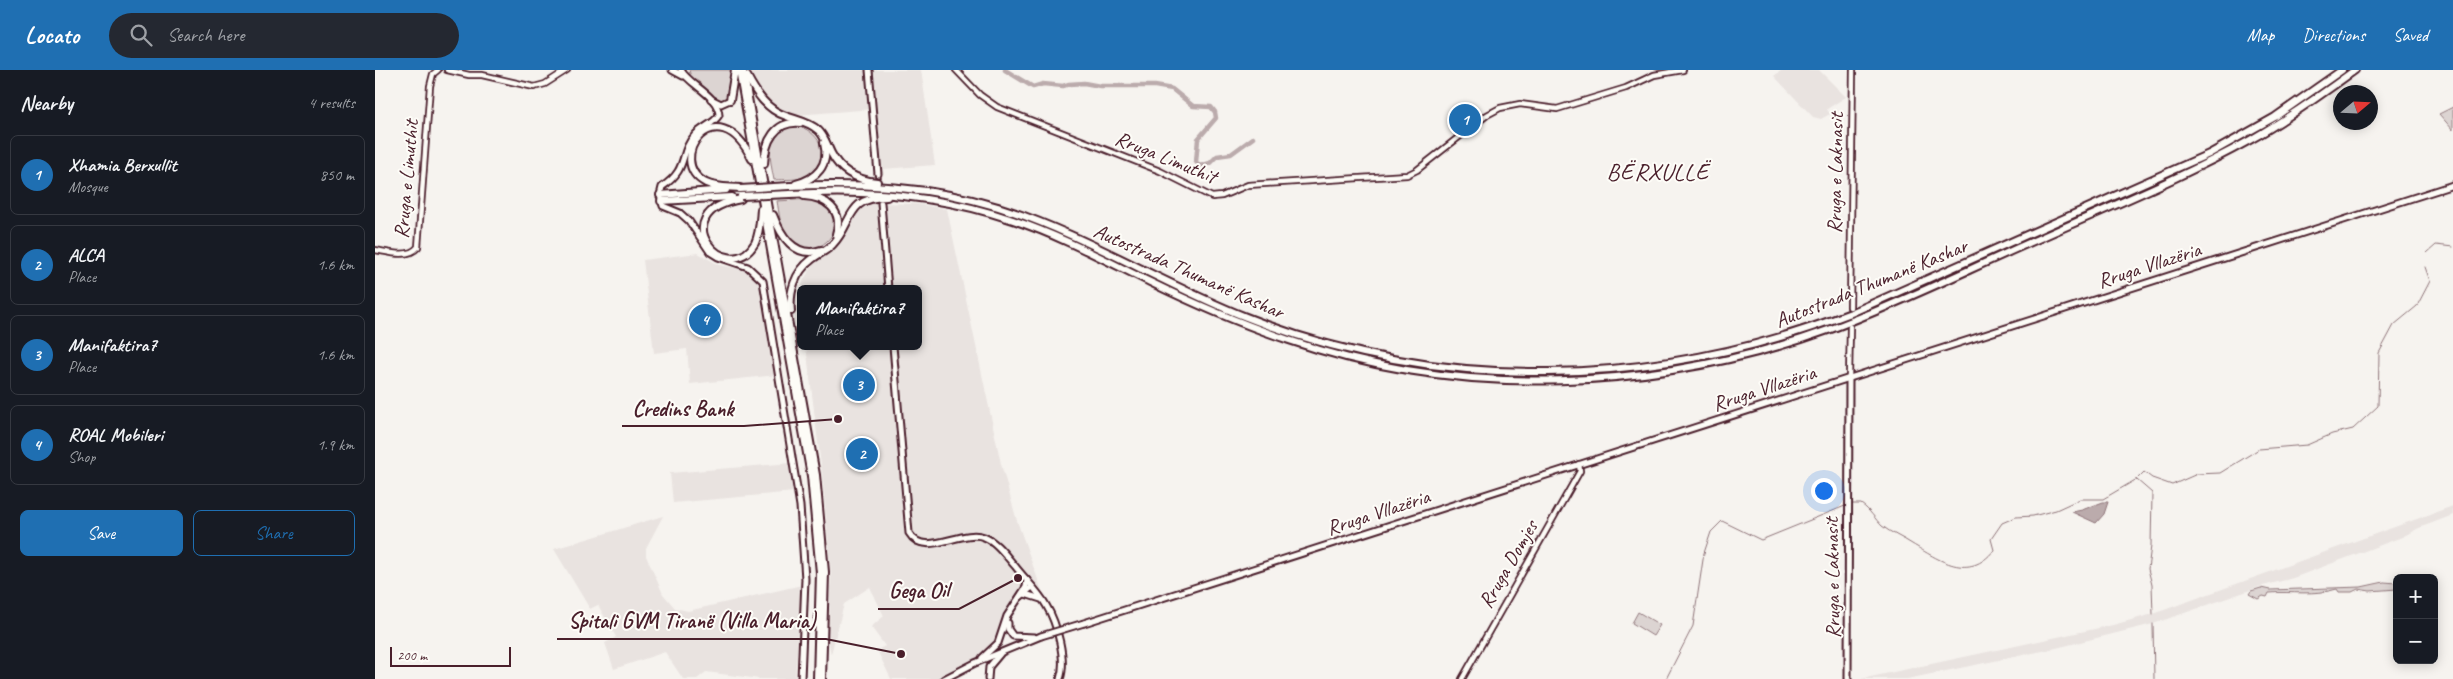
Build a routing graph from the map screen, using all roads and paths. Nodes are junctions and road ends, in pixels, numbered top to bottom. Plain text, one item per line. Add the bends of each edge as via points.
1 (438, 70) edge
2 (447, 70) edge
3 (567, 70) edge
4 (672, 70) edge
5 (681, 70) edge
6 (686, 70) edge
7 (735, 70) edge
8 (739, 70) edge
9 (744, 70) edge
10 (869, 70) edge
11 (957, 70) edge
12 (1683, 70) edge
13 (1853, 70) edge
14 (2343, 70) edge
15 (2355, 70) edge
16 (687, 78) junction
17 (694, 82) junction
18 (708, 96) junction
19 (730, 100) junction
20 (717, 118) junction
21 (755, 166) junction
22 (878, 174) dead end
23 (764, 176) junction
24 (2453, 185) edge
25 (790, 190) junction
26 (741, 193) junction
27 (661, 198) junction
28 (953, 199) junction
29 (966, 202) junction
30 (765, 203) junction
31 (881, 203) dead end
32 (375, 250) edge
33 (888, 285) edge
34 (1850, 307) dead end
35 (1850, 327) dead end
36 (893, 350) edge
37 (797, 367) junction
38 (1849, 378) junction
39 (1579, 464) junction
40 (1027, 580) junction
41 (1032, 587) junction
42 (1022, 594) junction
43 (1042, 600) junction
44 (1039, 637) junction
45 (1007, 649) junction
46 (975, 663) junction
47 (801, 679) edge
48 (817, 679) edge
49 (822, 679) edge
50 (944, 679) edge
51 (988, 679) edge
52 (1061, 679) edge
53 (1462, 679) edge
54 (1848, 679) edge

1 - 32 street, Rruga e Limuthit via 433,74 430,86 419,247 406,254
2 - 3 street via 533,88
4 - 16 main road
5 - 16 main road
6 - 17 main road
7 - 19 highway
8 - 21 highway
9 - 23 highway
9 - 28 highway via 768,106 818,130 837,162 854,176
10 - 22 main road
11 - 12 street, Rruga Limuthit via 980,95 997,107 1160,171 1212,197 1248,185 1413,173 1500,108 1527,104 1557,109 1626,88 1653,75
13 - 34 street, Rruga e Laknasit
14 - 29 highway, Autostrada Thumanë Kashar via 2275,116 2209,154 1883,300 1751,346 1645,366 1555,373 1503,372 1417,363 1333,346 1242,316 1029,218
15 - 29 highway, Autostrada Thumanë Kashar via 2247,142 2098,213 1829,329 1769,349 1688,367 1617,377 1503,380 1419,371 1351,359 1229,318 1044,232
16 - 17 main road
17 - 18 main road
18 - 19 main road via 721,104
18 - 20 main road via 719,112
19 - 20 main road
20 - 27 main road via 694,137 681,169 661,187
21 - 26 highway via 740,138 727,129 710,128 694,142 690,158 697,176 711,185
21 - 30 highway
23 - 25 highway via 765,153 771,135 781,126 805,124 821,138 825,159 815,176
23 - 30 highway
24 - 38 main road, Rruga Vllazëria
25 - 26 highway, Autostrada Thumanë Kashar, bridge
25 - 28 highway, Autostrada Thumanë Kashar
25 - 30 highway via 817,198 833,208 838,227 830,244 814,252 803,252 792,246 781,234
26 - 27 highway
26 - 30 highway via 717,206 705,219 705,240 719,255 739,256 751,248 758,234
27 - 47 main road via 666,208 680,213 689,221 714,255 748,267 763,281 801,514 805,618
28 - 29 highway, Autostrada Thumanë Kashar
28 - 29 highway
28 - 37 highway via 881,197 865,202 851,213 835,241 804,265 793,286 790,306
30 - 37 highway
30 - 48 highway via 815,506 820,596
31 - 33 main road
35 - 38 street, Rruga e Laknasit
36 - 40 main road via 907,520 913,539 928,544 969,535 985,537
37 - 49 highway via 816,475 823,540
38 - 39 main road, Rruga Vllazëria
38 - 54 main road, Rruga e Laknasit
39 - 44 main road, Rruga Vllazëria, bridge
39 - 53 street, Rruga Domjes via 1580,472
40 - 41 main road
40 - 42 main road
41 - 42 main road
41 - 43 main road
42 - 43 main road
42 - 44 main road via 1007,629 1015,637
42 - 46 main road via 1007,616 998,643
43 - 52 main road via 1050,613 1062,651
44 - 45 main road, Rruga Vllazëria
45 - 46 main road, Rruga Vllazëria
45 - 51 main road via 991,662
46 - 50 main road

